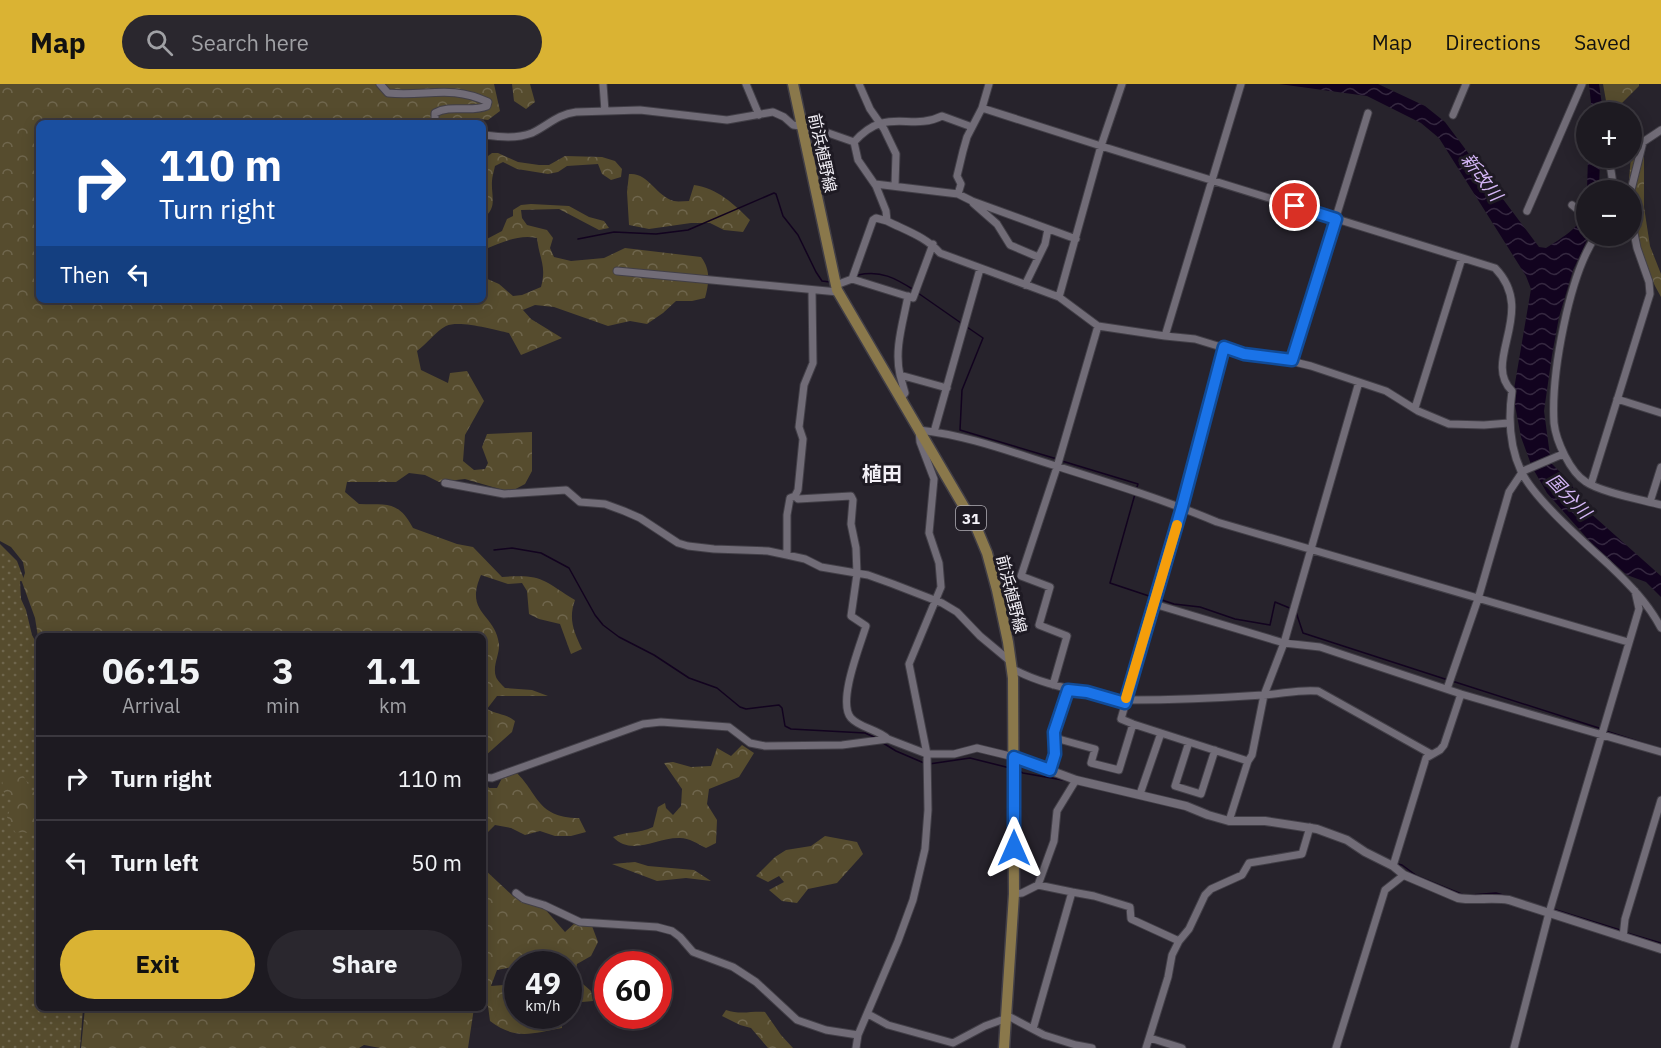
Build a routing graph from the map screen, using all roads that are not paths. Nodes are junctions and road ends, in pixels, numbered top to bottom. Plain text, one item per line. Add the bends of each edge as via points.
1 (380, 84) edge
2 (603, 84) edge
3 (746, 84) edge
4 (793, 84) edge
5 (859, 84) edge
6 (987, 84) edge
7 (1122, 84) edge
8 (1241, 84) edge
9 (1466, 84) edge
10 (1583, 84) edge
11 (1584, 95) dead end
12 (982, 108) junction
13 (605, 111) junction
14 (1368, 113) dead end
15 (759, 115) junction
16 (1454, 115) dead end
17 (435, 120) edge
18 (880, 123) junction
19 (802, 126) junction
20 (972, 127) junction
21 (1661, 130) edge
22 (486, 135) edge
23 (854, 142) junction
24 (1101, 146) junction
25 (1634, 180) edge
26 (1213, 181) junction
27 (875, 184) junction
28 (895, 185) junction
29 (958, 194) junction
30 (972, 201) junction
31 (1572, 205) dead end
32 (1576, 208) edge
33 (1527, 211) dead end
34 (1336, 219) junction
35 (887, 221) junction
36 (1048, 229) junction
37 (1076, 239) junction
38 (933, 244) junction
39 (1589, 246) edge
40 (1637, 246) edge
41 (1038, 257) junction
42 (1462, 258) junction
43 (980, 269) junction
44 (617, 271) dead end
45 (852, 279) junction
46 (1025, 285) junction
47 (837, 289) junction
48 (812, 291) junction
49 (908, 296) junction
50 (1059, 297) junction
51 (1098, 326) junction
52 (1165, 336) junction
53 (1224, 347) junction
54 (1292, 360) junction
55 (900, 375) junction
56 (1359, 382) junction
57 (947, 388) junction
58 (900, 399) junction
59 (1617, 399) junction
60 (1415, 408) junction
61 (1661, 413) edge
62 (1509, 423) junction
63 (919, 430) junction
64 (934, 432) junction
65 (1563, 454) junction
66 (1057, 466) junction
67 (1661, 467) edge
68 (1523, 472) junction
69 (445, 483) dead end
70 (1591, 484) junction
71 (795, 496) junction
72 (1650, 502) junction
73 (1661, 505) edge
74 (1182, 507) junction
75 (1312, 549) junction
76 (787, 555) junction
77 (857, 574) junction
78 (1635, 591) junction
79 (1478, 598) junction
80 (935, 600) junction
81 (1154, 604) junction
82 (1661, 628) edge
83 (1628, 642) junction
84 (1284, 643) junction
85 (1012, 666) junction
86 (1053, 685) junction
87 (1447, 689) junction
88 (1068, 690) junction
89 (1461, 694) junction
90 (1263, 695) junction
91 (1125, 703) junction
92 (1134, 724) junction
93 (1161, 733) junction
94 (1602, 735) junction
95 (1055, 738) junction
96 (888, 739) junction
97 (1189, 742) junction
98 (1215, 750) junction
99 (1661, 752) edge
100 (927, 754) junction
101 (1431, 754) junction
102 (1014, 757) junction
103 (1248, 761) junction
104 (1050, 770) junction
105 (486, 777) edge
106 (1076, 780) junction
107 (1140, 794) junction
108 (1661, 801) edge
109 (1229, 821) junction
110 (1310, 827) junction
111 (1393, 866) junction
112 (1404, 875) junction
113 (1038, 885) junction
114 (1071, 892) junction
115 (516, 893) dead end
116 (1014, 894) junction
117 (1549, 913) junction
118 (1623, 937) junction
119 (1179, 941) junction
120 (1661, 949) edge
121 (868, 1014) junction
122 (1006, 1019) junction
123 (1033, 1029) junction
124 (858, 1035) junction
125 (1149, 1038) junction
126 (856, 1048) edge
127 (1004, 1048) edge
128 (1092, 1048) edge
129 (1146, 1048) edge
130 (1182, 1048) edge
131 (1336, 1048) edge
132 (1514, 1048) edge

1 - 17 street via 388,93 443,90 466,93 488,102 480,109 439,110
2 - 13 street
3 - 15 street
4 - 19 main road, 前浜植野線 / 31
5 - 18 street
6 - 12 street
7 - 24 street
8 - 26 street
9 - 16 street
10 - 11 street
10 - 33 street
12 - 20 street
12 - 24 street
13 - 15 street via 727,120
13 - 22 street via 565,113 523,136
14 - 34 street
15 - 19 street via 773,112 793,125
18 - 20 street via 933,121 942,116
18 - 23 street
18 - 28 street via 896,154
19 - 23 street
19 - 47 main road, 前浜植野線 / 31
20 - 29 street via 957,176 961,184
21 - 25 street via 1643,142
23 - 27 street via 858,160
24 - 26 street
24 - 37 street
26 - 34 street
26 - 52 street
27 - 28 street
27 - 35 street
28 - 29 street
29 - 30 street
30 - 36 street
30 - 41 street via 997,224 1010,245
31 - 32 street
34 - 42 street
34 - 54 street
35 - 38 street
35 - 45 street via 873,220
36 - 37 street
36 - 41 street
37 - 50 street
38 - 43 street via 940,253
38 - 49 street via 914,298
39 - 65 street via 1578,270 1555,378 1554,423
40 - 59 street via 1650,294
41 - 46 street
42 - 60 street
42 - 62 street via 1495,268 1510,289 1511,322 1502,365 1504,383 1512,391
43 - 46 street
43 - 57 street
44 - 48 street
45 - 47 street
45 - 49 street
46 - 50 street
47 - 48 street
47 - 58 main road, 前浜植野線 / 31
48 - 71 street via 813,363 804,385 799,427 803,439
49 - 55 street via 898,344
50 - 51 street
51 - 52 street
51 - 66 street
52 - 53 street
53 - 54 street via 1244,354
53 - 74 street
54 - 56 street
55 - 57 street
55 - 58 street via 905,393
56 - 60 street via 1386,390
56 - 75 street
57 - 64 street
58 - 63 main road, 前浜植野線 / 31
59 - 61 street
59 - 70 street
60 - 62 street via 1449,424
62 - 68 street
63 - 64 street
63 - 80 street via 934,479 929,533 941,577
63 - 85 main road, 前浜植野線 / 31 via 987,553
64 - 66 street
65 - 68 street
65 - 70 street via 1585,482
66 - 74 street
66 - 86 street via 1021,576 1050,587 1040,624 1067,636
67 - 72 street
68 - 78 street via 1542,499
68 - 79 street via 1509,492
69 - 76 street via 494,494 566,490 580,502 605,504 640,518 688,546
70 - 72 street
71 - 76 street via 790,498 787,515
71 - 77 street via 851,496
72 - 73 street
74 - 75 street via 1217,522
74 - 81 street
75 - 79 street
75 - 84 street
76 - 77 street
77 - 80 street
77 - 96 street via 851,616 866,626 846,705 853,720
78 - 82 street
78 - 83 street via 1639,609
79 - 83 street
79 - 87 street
80 - 85 street via 957,612
80 - 100 street via 909,664
81 - 84 street
81 - 91 street
83 - 94 street
84 - 87 street via 1320,647
84 - 90 street
85 - 86 street
85 - 102 main road, 前浜植野線 / 31
86 - 88 street
87 - 89 street
88 - 91 street
88 - 95 street
89 - 94 street
89 - 101 street via 1444,745
90 - 91 street
90 - 101 street via 1318,691
90 - 103 street
91 - 92 street via 1121,718
92 - 93 street
92 - 95 street via 1119,770 1091,763 1095,749
93 - 97 street
93 - 107 street
94 - 99 street
94 - 117 street
95 - 104 street
96 - 100 street
96 - 105 street via 842,745 765,746 750,743 729,727 652,723
97 - 98 street
97 - 98 street via 1175,786 1201,794
98 - 103 street
100 - 102 street via 954,754 977,748
100 - 121 street via 925,849 913,900
101 - 111 street via 1426,758
102 - 104 street
102 - 116 main road, 前浜植野線 / 31
103 - 109 street
104 - 106 street
106 - 107 street
106 - 113 street via 1057,811 1054,841
107 - 109 street
108 - 118 street
109 - 110 street via 1258,820
110 - 111 street via 1347,840
110 - 119 street via 1302,854 1249,863 1242,875 1211,889 1190,929
111 - 112 street
112 - 117 street via 1458,898 1499,898
112 - 131 street via 1385,890
113 - 114 street
113 - 116 street
114 - 119 street via 1130,906 1131,919
114 - 123 street
115 - 124 street via 580,922 672,931 693,952 733,967 756,982 798,1020
116 - 122 main road, 前浜植野線 / 31
117 - 118 street
117 - 132 street
118 - 120 street
119 - 125 street
121 - 122 street via 888,1025 953,1043
121 - 124 street
122 - 123 street via 1010,1017
122 - 127 main road, 前浜植野線 / 31
123 - 128 street
124 - 126 street
125 - 129 street
125 - 130 street

